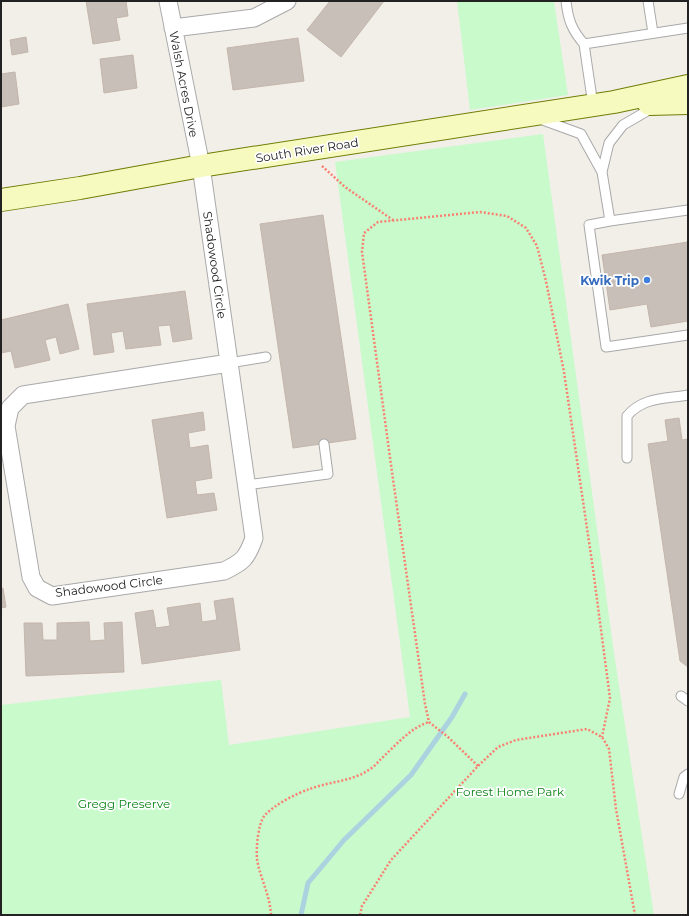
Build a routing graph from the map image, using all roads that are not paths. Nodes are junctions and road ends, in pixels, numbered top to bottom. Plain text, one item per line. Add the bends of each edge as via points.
1 (168, 1) edge
2 (287, 1) edge
3 (566, 1) edge
4 (569, 1) edge
5 (648, 1) edge
6 (173, 28) junction
7 (688, 28) edge
8 (653, 33) junction
9 (584, 44) junction
10 (688, 86) edge
11 (614, 102) junction
12 (688, 104) edge
13 (593, 105) junction
14 (657, 105) junction
15 (530, 115) junction
16 (201, 166) junction
17 (602, 172) junction
18 (1, 200) edge
19 (688, 210) edge
20 (610, 221) junction
21 (688, 336) edge
22 (266, 357) dead end
23 (228, 363) junction
24 (688, 395) edge
25 (324, 444) dead end
26 (627, 458) dead end
27 (246, 485) junction
28 (688, 774) edge
29 (679, 794) dead end

1 - 6 street, Walsh Acres Drive
2 - 6 street via 254,18
3 - 4 lane
3 - 9 lane via 574,32
5 - 8 lane
6 - 16 street, Walsh Acres Drive
7 - 8 lane
8 - 9 lane
9 - 13 lane
10 - 11 street, South River Road
11 - 13 street, South River Road
11 - 14 street, South River Road
12 - 14 street, South River Road
13 - 15 street, South River Road
14 - 17 lane via 623,125 609,143
15 - 16 street, South River Road
15 - 17 lane via 581,134
16 - 18 street, South River Road
16 - 23 street, Shadowood Circle
17 - 20 lane
19 - 20 lane
20 - 21 lane via 589,225 606,347
22 - 23 lane
23 - 27 street, Shadowood Circle
23 - 27 street, Shadowood Circle via 23,395 10,408 6,426 31,577 37,588 52,596 224,571 239,564 249,551 254,538
24 - 26 lane via 646,401 634,408 627,416
25 - 27 lane via 328,474
28 - 29 lane via 684,777

